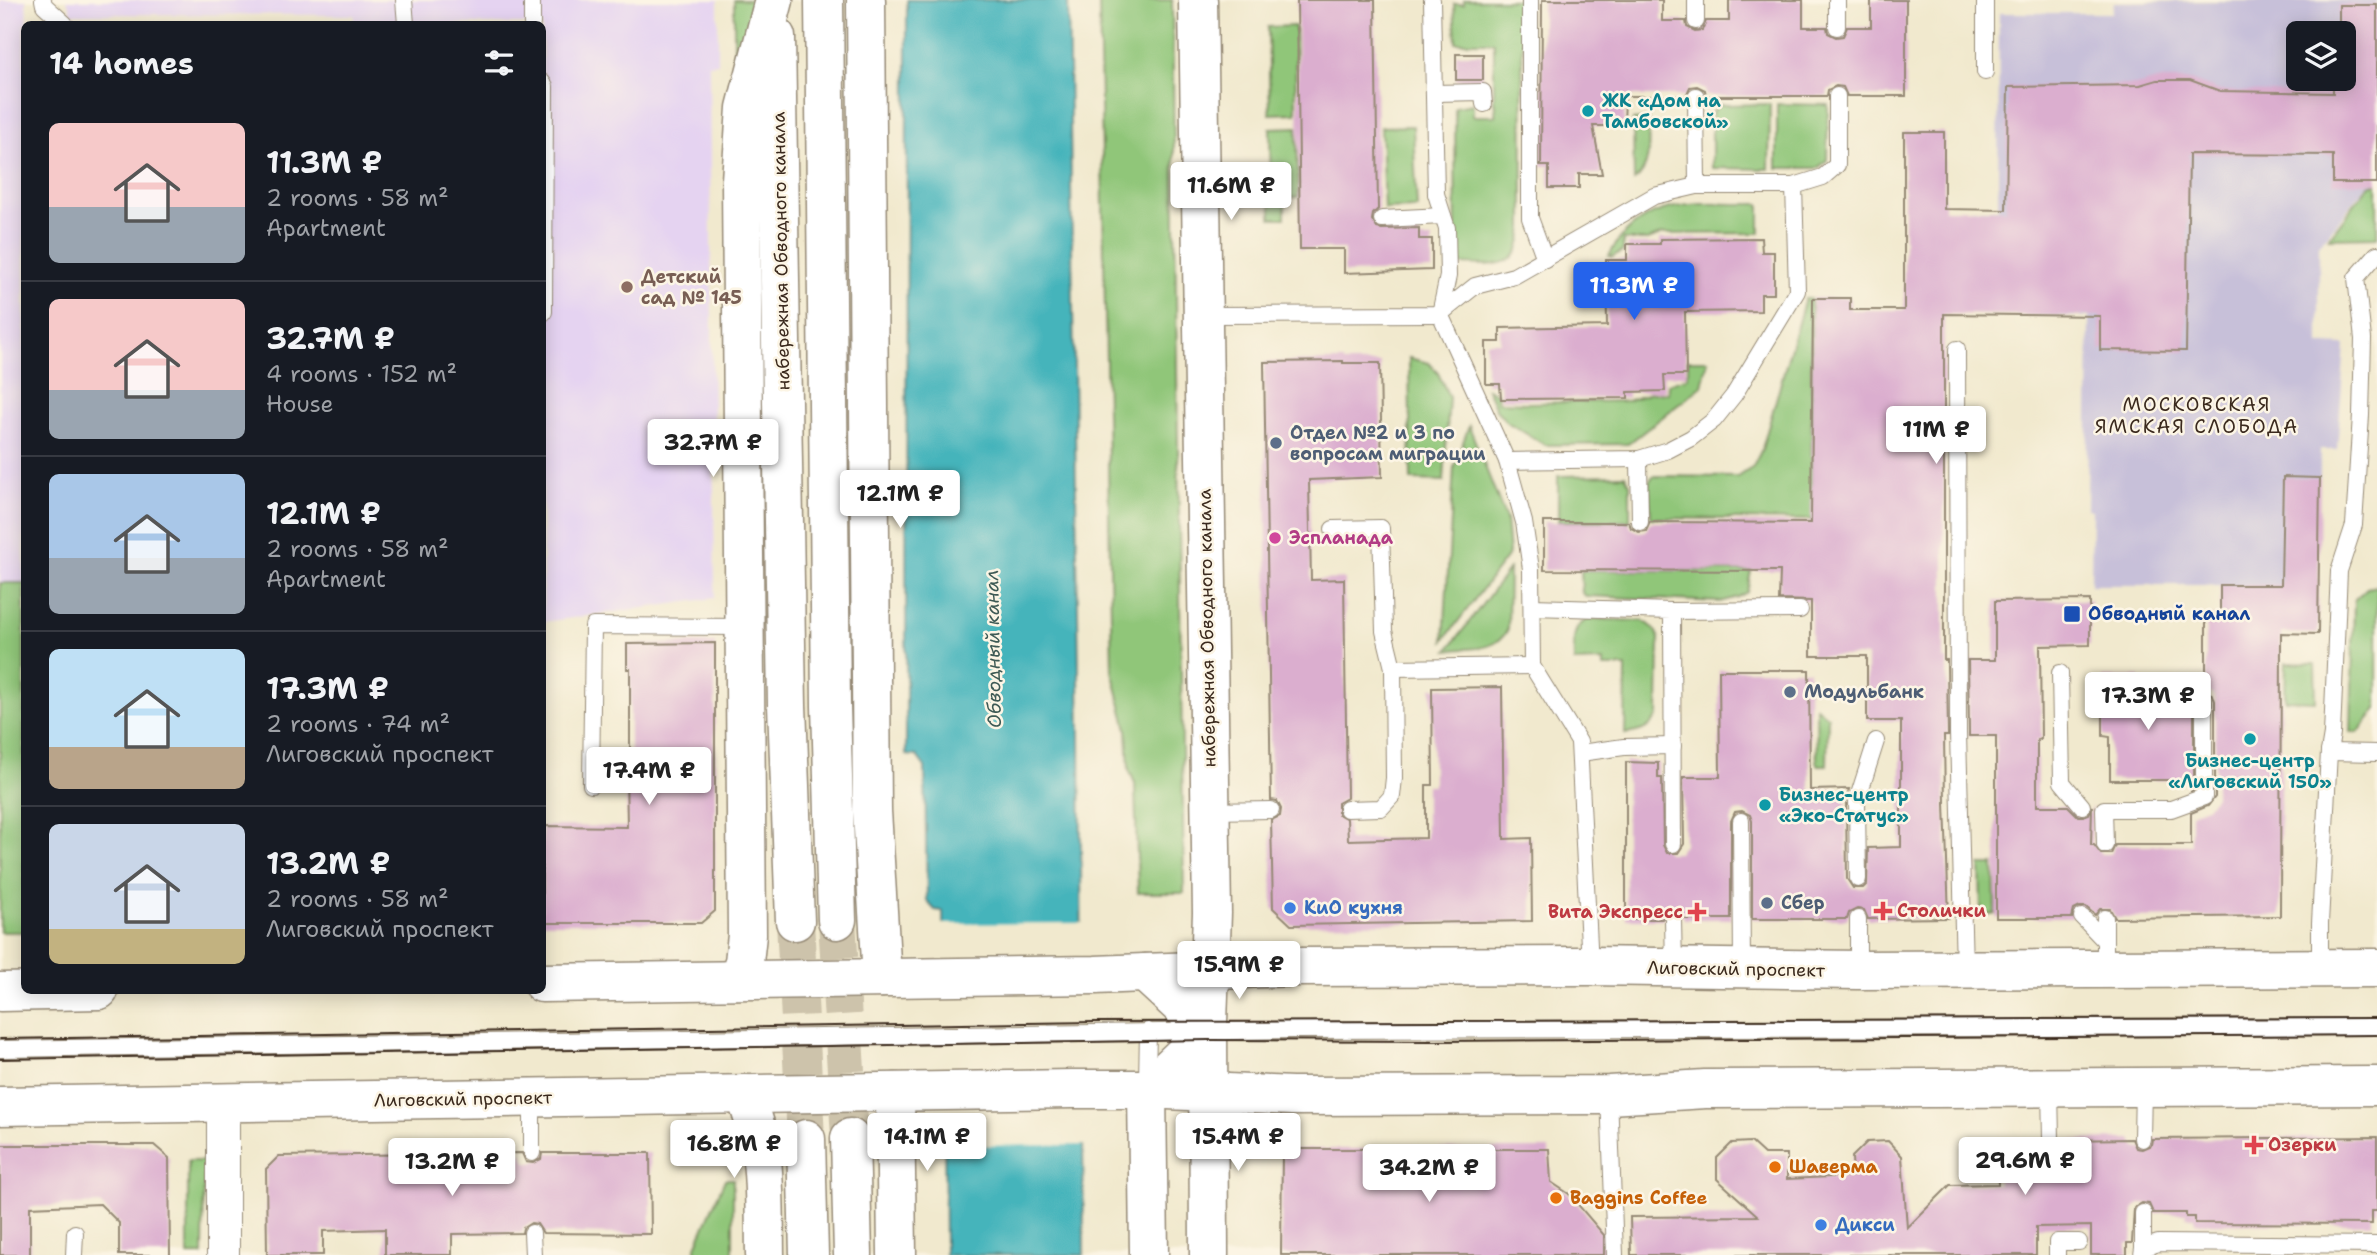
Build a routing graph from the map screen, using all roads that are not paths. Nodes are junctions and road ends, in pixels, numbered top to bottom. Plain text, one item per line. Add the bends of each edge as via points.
1 (43, 0) edge
2 (404, 0) edge
3 (532, 0) edge
4 (774, 0) edge
5 (824, 0) edge
6 (866, 0) edge
7 (1198, 0) edge
8 (1433, 0) edge
9 (1530, 0) edge
10 (1696, 0) edge
11 (1836, 0) edge
12 (1985, 0) edge
13 (62, 21) edge
14 (406, 21) edge
15 (532, 21) edge
16 (1696, 21) dead end
17 (1836, 27) dead end
18 (1985, 72) dead end
19 (1434, 93) junction
20 (1696, 96) dead end
21 (1837, 96) dead end
22 (1484, 104) dead end
23 (1697, 186) junction
24 (1794, 186) junction
25 (1443, 216) junction
26 (1382, 219) dead end
27 (2377, 254) edge
28 (1545, 259) junction
29 (1440, 314) junction
30 (1202, 315) junction
31 (1957, 349) dead end
32 (1639, 458) junction
33 (1507, 461) junction
34 (1640, 522) dead end
35 (1333, 529) dead end
36 (1532, 607) junction
37 (1800, 610) dead end
38 (1672, 611) junction
39 (743, 627) junction
40 (1532, 666) junction
41 (1393, 668) junction
42 (2060, 673) dead end
43 (2204, 701) dead end
44 (1876, 741) dead end
45 (1673, 746) junction
46 (2329, 752) junction
47 (1580, 753) junction
48 (2377, 753) edge
49 (591, 785) dead end
50 (2081, 806) dead end
51 (1347, 809) dead end
52 (1271, 810) dead end
53 (1210, 811) junction
54 (1741, 821) dead end
55 (1673, 844) dead end
56 (2105, 845) dead end
57 (1857, 878) dead end
58 (2082, 918) dead end
59 (2105, 918) dead end
60 (1674, 919) dead end
61 (1858, 919) dead end
62 (837, 920) tunnel mouth
63 (795, 921) tunnel mouth
64 (2105, 955) junction
65 (1590, 966) junction
66 (1674, 968) junction
67 (1742, 968) junction
68 (2320, 968) junction
69 (2377, 968) edge
70 (1965, 969) junction
71 (1858, 970) junction
72 (1210, 971) junction
73 (1145, 973) junction
74 (881, 978) junction
75 (737, 981) junction
76 (546, 984) edge
77 (0, 992) edge
78 (21, 992) edge
79 (2377, 1027) edge
80 (1148, 1031) junction
81 (1208, 1031) junction
82 (0, 1049) edge
83 (2377, 1086) edge
84 (2143, 1087) junction
85 (2050, 1088) junction
86 (1147, 1089) junction
87 (911, 1092) junction
88 (1208, 1092) junction
89 (744, 1094) junction
90 (1609, 1095) junction
91 (532, 1098) junction
92 (223, 1104) junction
93 (0, 1106) edge
94 (850, 1138) tunnel mouth
95 (806, 1139) tunnel mouth
96 (2142, 1139) dead end
97 (2051, 1140) dead end
98 (532, 1153) dead end
99 (2143, 1213) dead end
100 (75, 1233) dead end
101 (532, 1233) dead end
102 (2055, 1241) edge
103 (2079, 1242) dead end
104 (2377, 1245) edge
105 (2142, 1251) edge
106 (74, 1255) edge
107 (223, 1255) edge
108 (533, 1255) edge
109 (765, 1255) edge
110 (809, 1255) edge
111 (853, 1255) edge
112 (897, 1255) edge
113 (1149, 1255) edge
114 (1209, 1255) edge
115 (1615, 1255) edge

1 - 13 lane
2 - 14 lane
3 - 15 lane
4 - 39 main road via 746,108 741,180
4 - 63 main road, набережная Обводного канала
5 - 62 main road
6 - 74 main road via 872,811
7 - 30 main road, набережная Обводного канала
8 - 19 lane
9 - 28 lane via 1530,218
10 - 16 lane
11 - 17 lane
12 - 18 lane
19 - 22 lane via 1483,92
19 - 25 lane via 1436,194
20 - 23 lane
21 - 24 lane via 1837,165 1823,177
23 - 24 lane
23 - 28 lane via 1654,196
24 - 32 lane via 1797,291 1714,420 1668,450
25 - 26 lane
25 - 29 lane via 1448,276
27 - 46 lane via 2356,278 2364,339 2361,415 2354,525 2339,571
28 - 29 lane via 1514,276 1475,286
29 - 30 lane
29 - 33 lane
30 - 53 main road, набережная Обводного канала
31 - 70 lane via 1958,733
32 - 33 lane
32 - 34 lane
33 - 36 lane via 1527,537
35 - 41 lane via 1381,528 1384,631
36 - 38 lane
36 - 40 lane
37 - 38 lane
38 - 45 lane
39 - 49 lane via 593,626
39 - 75 main road via 747,935
40 - 41 lane
40 - 47 lane via 1579,742
41 - 51 lane via 1392,796 1381,808
42 - 50 lane via 2062,782
43 - 56 lane via 2204,797 2171,810 2104,809
44 - 57 lane via 1857,801
45 - 47 lane
45 - 55 lane
46 - 48 lane
46 - 68 lane
47 - 65 lane
52 - 53 lane
53 - 72 main road, набережная Обводного канала
54 - 67 lane
58 - 64 lane
59 - 64 lane
60 - 66 lane
61 - 71 lane
64 - 68 main road, Лиговский проспект
64 - 70 main road, Лиговский проспект
65 - 66 main road, Лиговский проспект
65 - 72 main road, Лиговский проспект
66 - 67 main road, Лиговский проспект
67 - 71 main road, Лиговский проспект
68 - 69 main road, Лиговский проспект
70 - 71 main road, Лиговский проспект
72 - 73 main road, Лиговский проспект
72 - 81 main road, набережная Обводного канала
73 - 74 main road, Лиговский проспект
73 - 81 main road
74 - 75 main road
75 - 76 main road
77 - 78 main road
79 - 81 lane
80 - 81 lane
80 - 82 lane
80 - 86 lane
81 - 86 main road
81 - 88 main road, набережная Обводного канала
83 - 84 main road
84 - 85 main road
84 - 96 lane
85 - 90 main road via 1705,1089
85 - 97 lane
86 - 87 main road, Лиговский проспект
86 - 88 main road
86 - 113 main road
87 - 89 main road, Лиговский проспект
87 - 112 main road
88 - 90 main road
88 - 114 main road, набережная Обводного канала
89 - 91 main road, Лиговский проспект
89 - 109 main road via 760,1138
90 - 115 lane
91 - 92 main road, Лиговский проспект
91 - 98 lane
92 - 93 main road, Лиговский проспект
92 - 107 street
94 - 111 main road
95 - 110 main road
99 - 105 lane
100 - 106 lane
101 - 108 lane
102 - 103 lane
104 - 105 lane via 2158,1243

